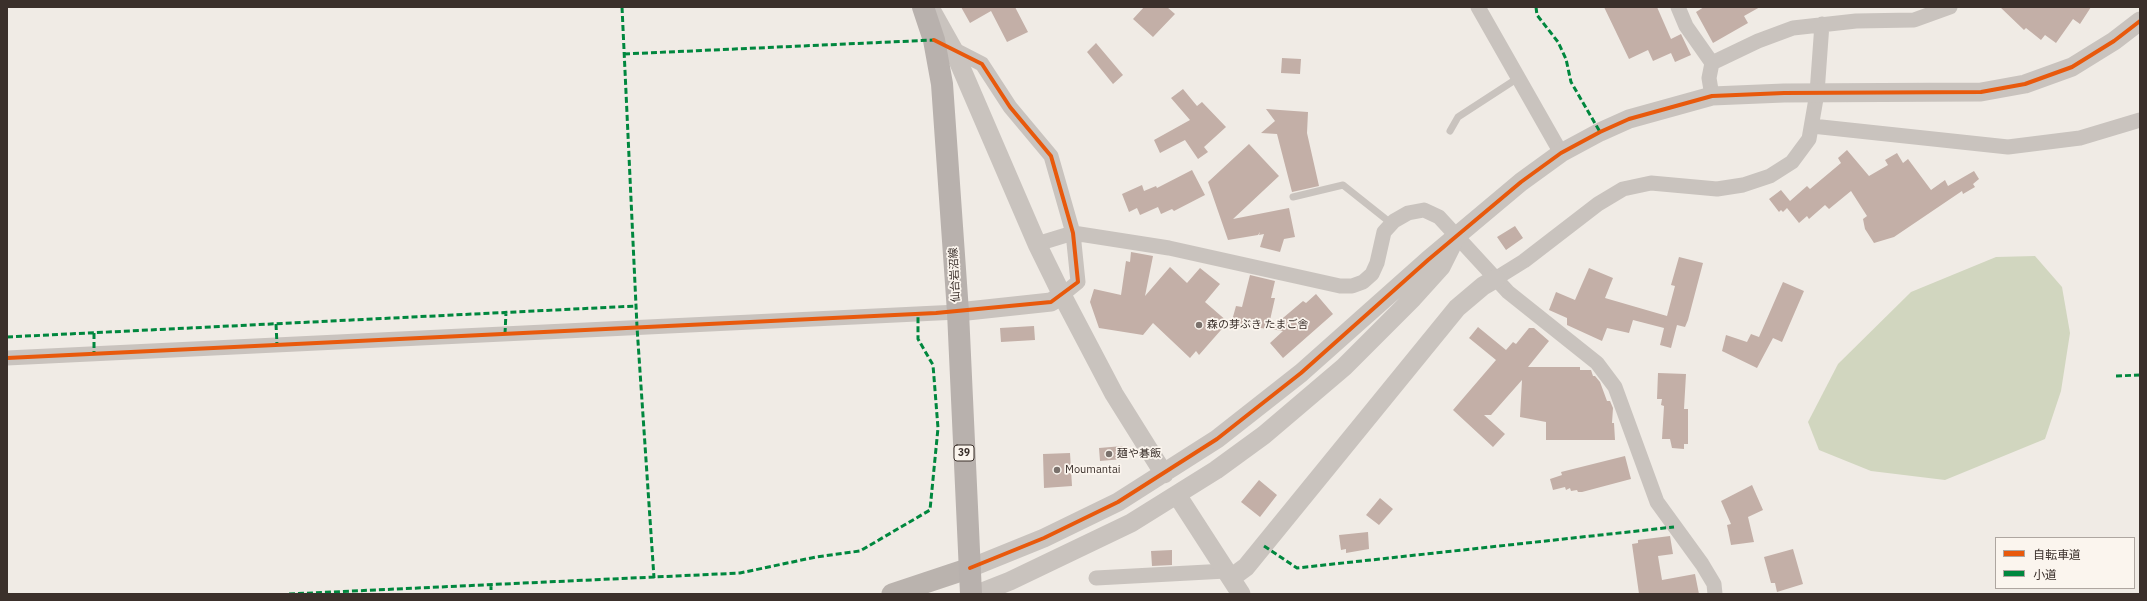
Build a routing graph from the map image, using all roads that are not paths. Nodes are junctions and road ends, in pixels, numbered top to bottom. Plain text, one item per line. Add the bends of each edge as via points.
1 (923, 7) edge
2 (929, 7) edge
3 (1478, 7) edge
4 (1678, 7) edge
5 (1950, 7) edge
6 (2140, 21) edge
7 (1822, 24) junction
8 (944, 44) junction
9 (1712, 63) junction
10 (1518, 78) junction
11 (1817, 93) junction
12 (1712, 96) junction
13 (2140, 120) edge
14 (1812, 126) junction
15 (1450, 131) dead end
16 (1561, 153) junction
17 (1293, 197) dead end
18 (1392, 224) junction
19 (1073, 233) junction
20 (1457, 235) junction
21 (1037, 244) junction
22 (1495, 279) junction
23 (1062, 295) junction
24 (958, 312) junction
25 (7, 358) edge
26 (1164, 474) junction
27 (1177, 494) junction
28 (970, 568) junction
29 (1096, 578) dead end
30 (1232, 581) edge
31 (892, 594) edge
32 (971, 594) edge
33 (976, 594) edge
34 (1715, 594) edge

1 - 8 main road, 仙台岩沼線 / 39
2 - 8 street
3 - 10 street
4 - 9 street via 1686,26
5 - 7 street via 1914,20
6 - 11 street via 2109,45 2072,67 2025,84 1981,92
7 - 9 street via 1793,28
7 - 11 street
8 - 19 street via 982,64 1010,107 1050,156
8 - 21 street
8 - 24 main road, 仙台岩沼線 / 39 via 942,84
9 - 12 street via 1709,78
10 - 15 lane via 1458,117
10 - 16 street
11 - 12 street
11 - 14 street
12 - 16 street via 1629,119
13 - 14 street via 2080,138 2008,147
14 - 22 street via 1809,139 1792,162 1770,176 1743,185 1716,189 1650,183 1623,189 1598,204 1524,261
16 - 20 street
17 - 18 lane via 1344,185
18 - 19 street via 1384,232 1372,274 1352,286 1340,286 1169,248
18 - 20 street via 1408,213 1424,210 1439,217
19 - 21 street
19 - 23 street via 1078,282
20 - 22 street
20 - 26 street via 1301,373 1219,437
20 - 27 street via 1441,268 1344,367 1264,434 1216,470
21 - 23 street
22 - 30 street via 1457,308
22 - 34 street via 1544,323 1597,363 1615,387 1657,502 1702,564 1714,584
23 - 24 street via 1051,302
23 - 26 street via 1114,394
24 - 25 street
24 - 28 main road, 仙台岩沼線 / 39
26 - 28 street via 1077,523
27 - 30 street
27 - 33 street via 1082,548
28 - 31 main road
28 - 32 main road, 仙台岩沼線 / 39
29 - 30 street

